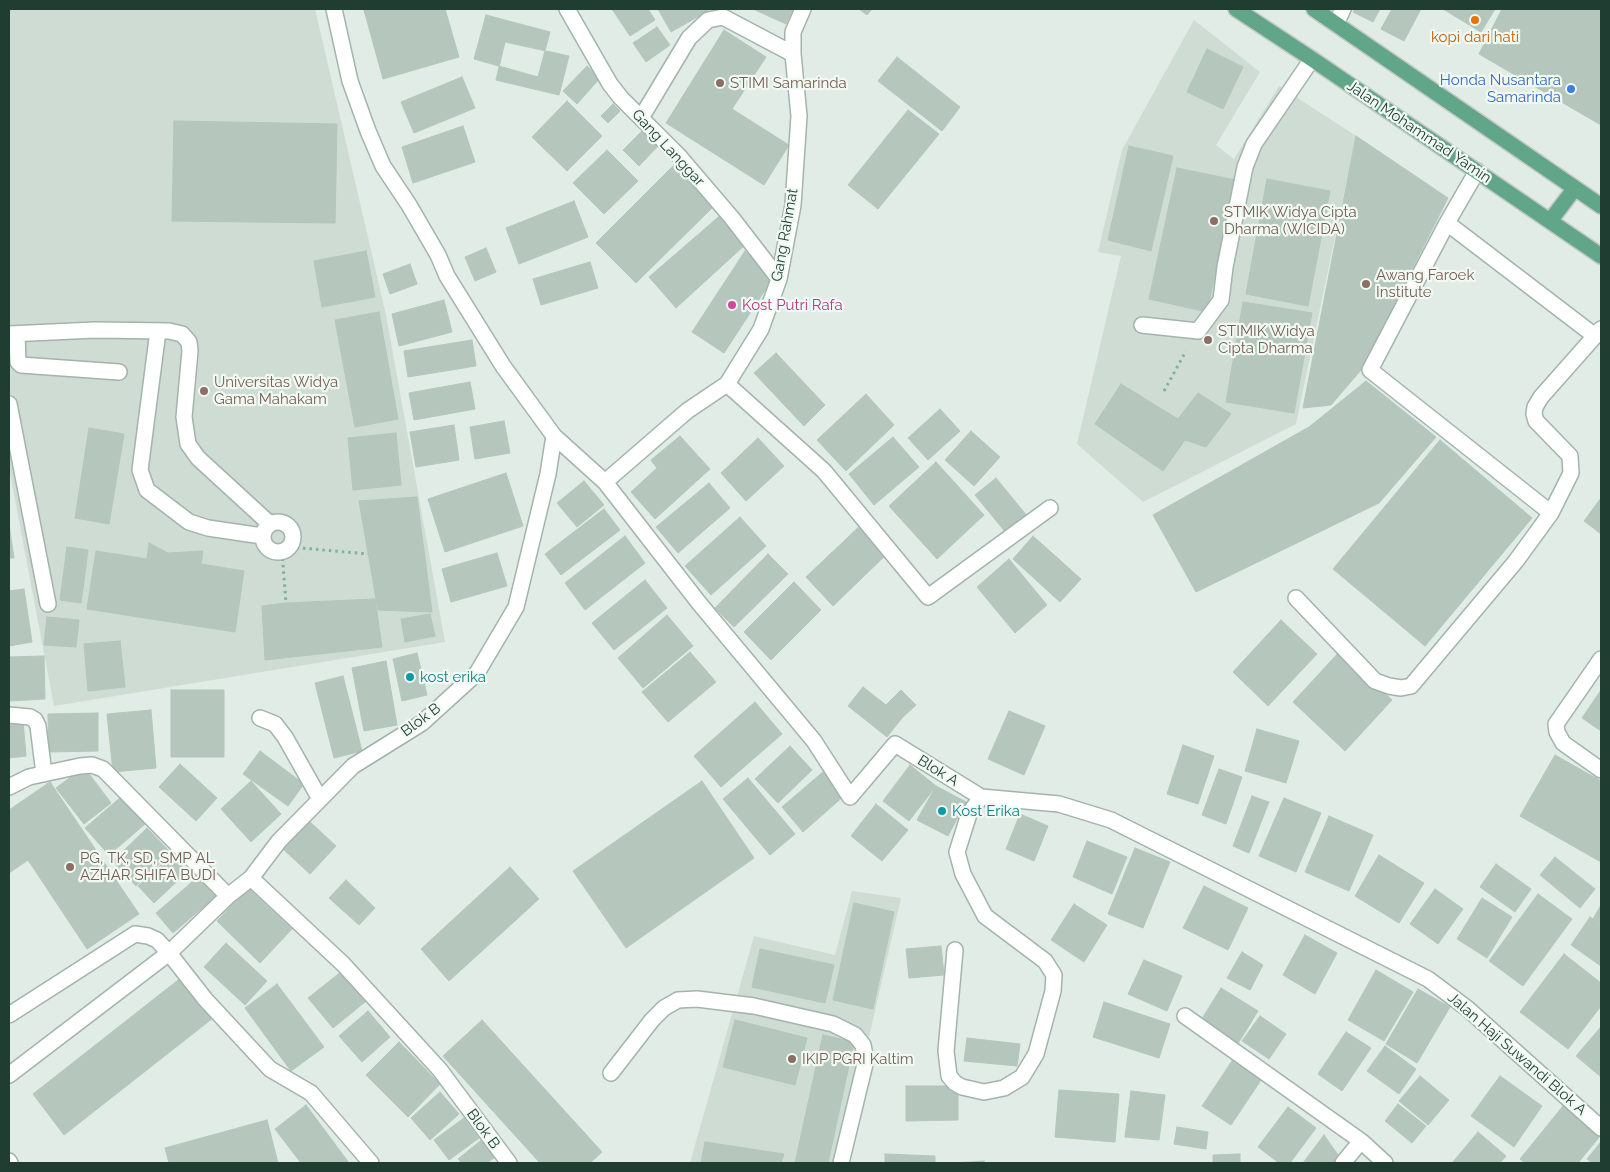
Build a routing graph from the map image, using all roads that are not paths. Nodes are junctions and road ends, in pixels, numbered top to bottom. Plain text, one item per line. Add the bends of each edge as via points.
1 (334, 9) edge
2 (567, 9) edge
3 (802, 9) edge
4 (1236, 9) edge
5 (1314, 9) edge
6 (1343, 9) edge
7 (1336, 24) junction
8 (793, 54) junction
9 (1312, 58) junction
10 (641, 118) junction
11 (1477, 171) junction
12 (1575, 188) junction
13 (1601, 206) edge
14 (1550, 221) junction
15 (1447, 224) junction
16 (1601, 256) edge
17 (780, 279) junction
18 (1142, 325) dead end
19 (158, 331) junction
20 (1598, 332) edge
21 (13, 334) edge
22 (119, 372) dead end
23 (727, 384) junction
24 (9, 404) edge
25 (554, 436) junction
26 (605, 482) junction
27 (1050, 508) dead end
28 (1551, 513) junction
29 (266, 530) junction
30 (1296, 598) dead end
31 (48, 604) dead end
32 (1601, 659) edge
33 (9, 715) edge
34 (260, 718) dead end
35 (1601, 770) edge
36 (44, 774) junction
37 (9, 787) edge
38 (981, 797) junction
39 (320, 799) junction
40 (250, 878) junction
41 (228, 896) junction
42 (955, 950) dead end
43 (169, 952) junction
44 (9, 1015) edge
45 (1185, 1016) dead end
46 (611, 1072) dead end
47 (9, 1075) edge
48 (1600, 1124) edge
49 (1362, 1141) junction
50 (371, 1163) edge
51 (509, 1163) edge
52 (841, 1163) edge
53 (1343, 1163) edge
54 (1385, 1163) edge

1 - 25 street via 350,81 383,166 504,366
2 - 10 street, Gang Langgar via 610,84
3 - 8 street, Gang Rahmat via 793,32
4 - 9 main road, Jalan Mohammad Yamin
5 - 7 main road
6 - 7 street
7 - 12 main road
8 - 10 street, Gang Langgar via 723,16 708,20 689,38
8 - 17 street, Gang Rahmat via 799,116 793,205
9 - 11 main road, Jalan Mohammad Yamin
9 - 18 street via 1254,144 1245,167 1221,300 1198,331
10 - 17 street, Gang Langgar via 679,156
11 - 14 main road, Jalan Mohammad Yamin
11 - 15 street
12 - 13 main road
12 - 14 main road
14 - 16 main road, Jalan Mohammad Yamin
15 - 20 street
15 - 28 street via 1370,370
17 - 23 street, Gang Rahmat via 761,329
19 - 21 street
19 - 29 street via 182,334 189,342 184,417 188,444
19 - 29 street via 140,470 147,490 189,522 208,528
20 - 28 street via 1535,406 1536,421 1570,456 1571,473
21 - 22 street via 20,365
23 - 26 street, Gang Rahmat via 687,411
23 - 27 street via 824,471 928,597
24 - 31 street
25 - 26 street
25 - 39 street, Blok B via 516,607 477,673 422,723 353,766
26 - 38 street, Blok A via 699,603 814,741 850,797 895,744
28 - 30 street via 1516,562 1411,686 1401,688 1375,681
29 - 29 street via 265,546 272,552 286,549 294,538 291,528 284,522 274,522
32 - 35 street via 1556,724 1563,743
33 - 36 street via 35,720
34 - 39 street via 275,724 285,737
36 - 37 street
36 - 41 street via 80,766 103,769
38 - 42 street via 969,814 957,852 963,874 985,916 1045,961 1054,975 1053,991 1036,1054 1022,1077 1004,1088 984,1092 962,1087 949,1076 946,1052
38 - 48 street, Jalan Haji Suwandi Blok A via 1059,804 1110,820 1428,979 1468,1008
39 - 40 street, Blok B via 279,841
40 - 41 street, Blok B
40 - 51 street, Blok B via 344,964 440,1070
41 - 43 street, Blok B
43 - 44 street via 157,940 135,934
43 - 47 street, Blok B
43 - 50 street via 206,999 270,1069 312,1093
45 - 49 street
46 - 52 street via 652,1020 678,1000 754,1006 833,1024 855,1035 863,1046 866,1060
49 - 53 street
49 - 54 street

